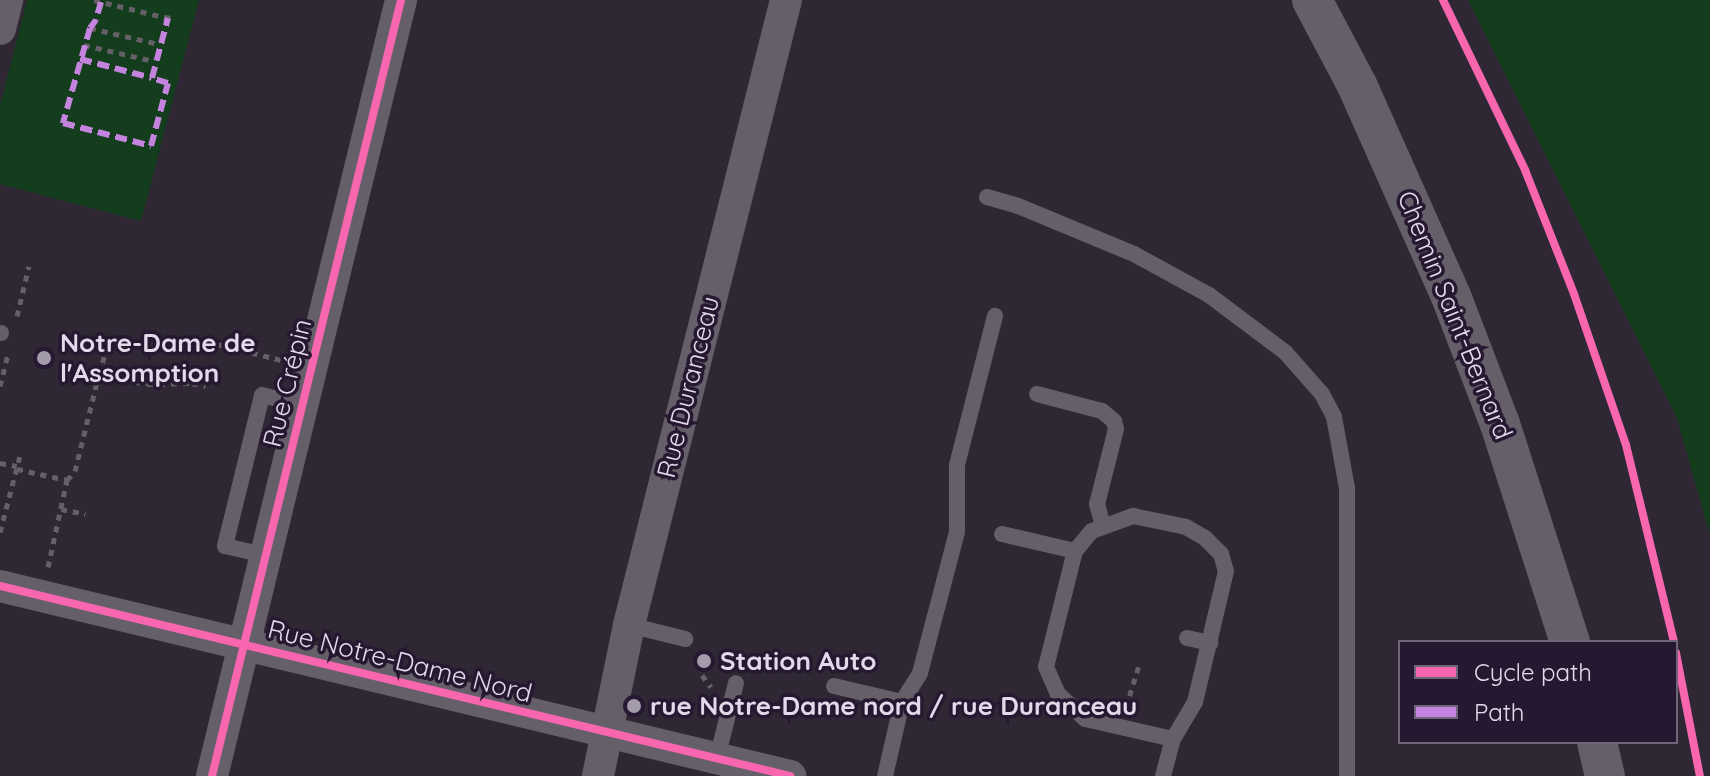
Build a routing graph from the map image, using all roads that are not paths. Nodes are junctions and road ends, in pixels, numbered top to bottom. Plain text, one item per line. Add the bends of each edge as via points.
1 (7, 0) edge
2 (401, 0) edge
3 (786, 0) edge
4 (1312, 0) edge
5 (0, 29) edge
6 (987, 197) dead end
7 (995, 316) dead end
8 (1037, 394) dead end
9 (1103, 526) junction
10 (1002, 534) dead end
11 (1075, 551) junction
12 (0, 586) edge
13 (629, 625) junction
14 (1187, 638) dead end
15 (685, 639) dead end
16 (1569, 640) edge
17 (243, 643) junction
18 (1210, 643) junction
19 (736, 683) dead end
20 (834, 686) dead end
21 (902, 702) junction
22 (605, 732) junction
23 (1173, 739) junction
24 (1597, 744) edge
25 (717, 758) junction
26 (212, 776) edge
27 (598, 776) edge
28 (790, 776) edge
29 (885, 776) edge
30 (1163, 776) edge
31 (1347, 776) edge
32 (1605, 776) edge

1 - 5 street
2 - 17 street, Rue Crépin
3 - 13 street, Rue Duranceau
4 - 16 street, Chemin Saint-Bernard via 1357,85 1477,361
6 - 31 lane via 1134,254 1209,295 1285,352 1322,394 1342,445 1347,488
7 - 21 lane via 957,465 957,532 920,673
8 - 9 lane via 1102,411 1114,421 1097,504
9 - 11 lane
9 - 18 lane via 1133,516 1160,520 1186,527 1221,554 1226,571
10 - 11 lane
11 - 23 lane via 1046,667 1058,694 1085,719
12 - 17 street, Rue Notre-Dame Nord
13 - 15 lane
13 - 22 street, Rue Duranceau
14 - 18 lane
17 - 22 street, Rue Notre-Dame Nord
17 - 26 street, Rue Crépin
18 - 23 lane via 1195,702
19 - 25 lane
20 - 21 lane
21 - 29 lane
22 - 25 street, Rue Notre-Dame Nord
22 - 27 street, Rue Duranceau
23 - 30 lane
24 - 32 street
25 - 28 street, Rue Notre-Dame Nord

